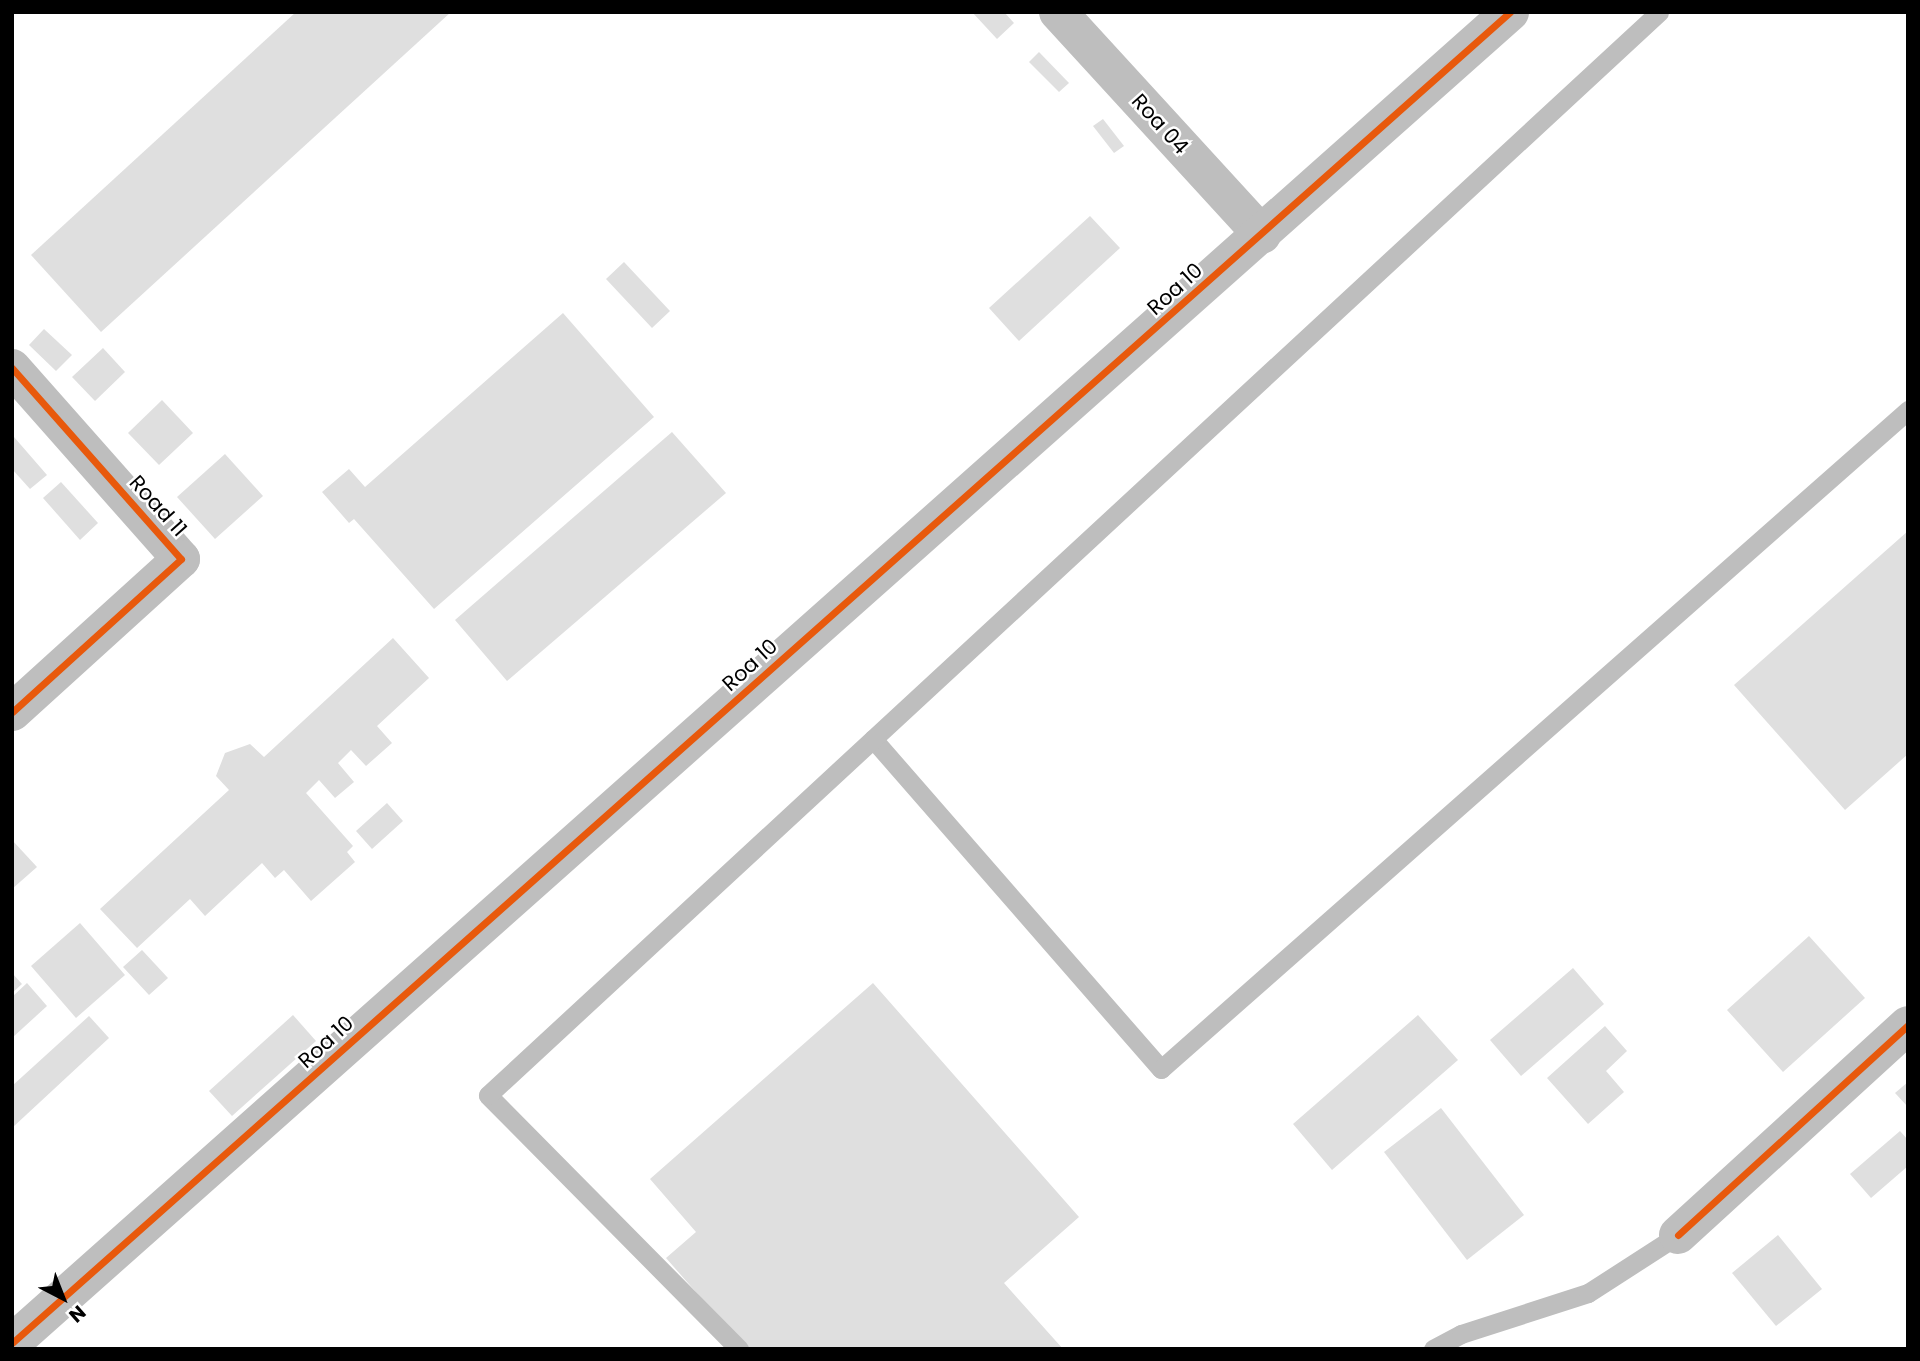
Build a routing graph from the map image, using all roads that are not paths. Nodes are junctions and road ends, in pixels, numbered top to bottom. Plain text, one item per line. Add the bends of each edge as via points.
1 (1058, 12) edge
2 (1510, 12) edge
3 (1658, 12) edge
4 (1262, 235) junction
5 (12, 368) edge
6 (1908, 410) edge
7 (12, 712) edge
8 (873, 739) junction
9 (1908, 1025) edge
10 (1678, 1235) joint
11 (12, 1343) edge
12 (739, 1349) edge
13 (1433, 1349) edge

1 - 4 street, Roa 04
2 - 4 street, Roa 10
3 - 8 lane
4 - 11 street, Roa 10
5 - 7 street, Road 11 via 181,559
6 - 8 lane via 1161,1069
8 - 12 lane via 488,1096
9 - 10 street
10 - 13 lane via 1588,1293 1461,1334

